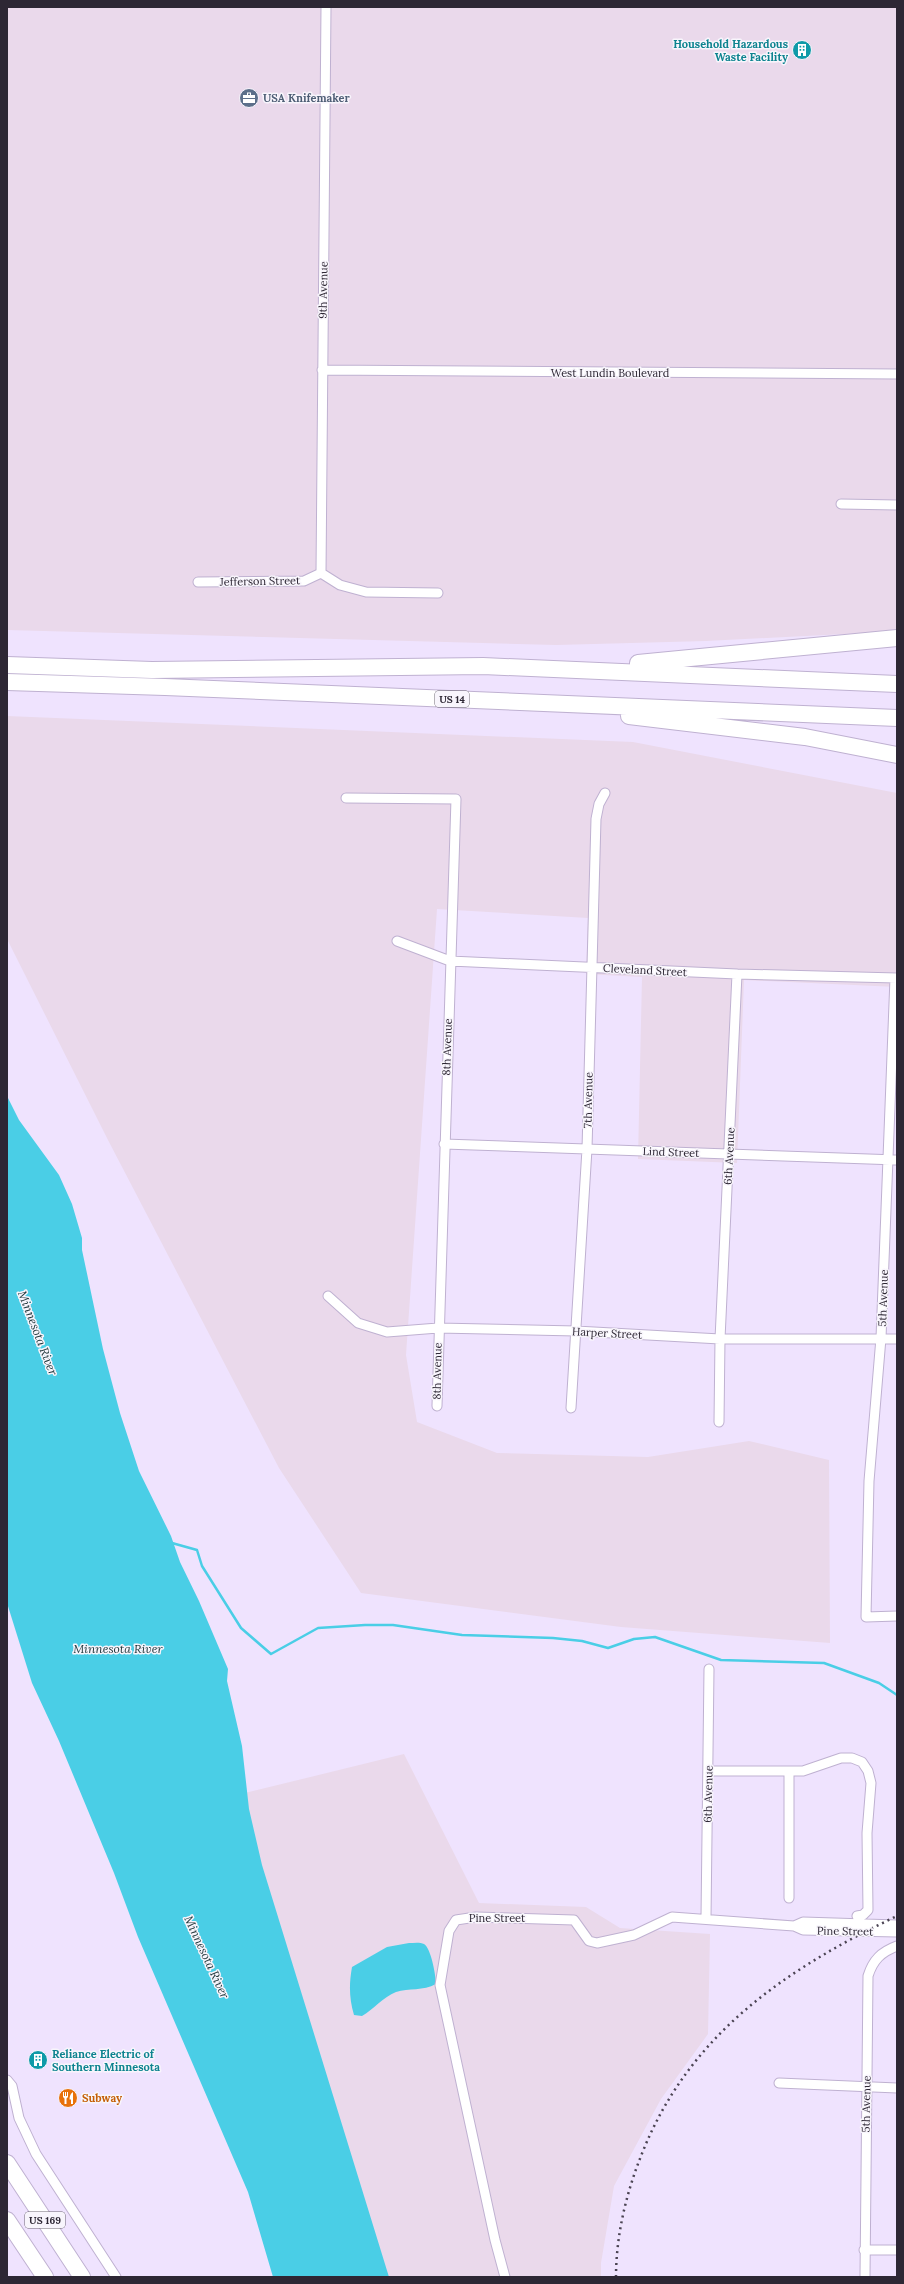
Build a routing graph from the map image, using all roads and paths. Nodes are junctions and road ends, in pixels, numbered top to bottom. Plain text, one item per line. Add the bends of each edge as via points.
1 (326, 7) edge
2 (322, 370) junction
3 (897, 374) edge
4 (841, 504) dead end
5 (897, 504) edge
6 (321, 572) junction
7 (198, 582) dead end
8 (438, 593) dead end
9 (897, 638) edge
10 (7, 665) edge
11 (483, 666) junction
12 (7, 682) edge
13 (897, 684) edge
14 (547, 703) junction
15 (897, 718) edge
16 (897, 755) edge
17 (605, 793) dead end
18 (346, 798) dead end
19 (397, 941) dead end
20 (450, 961) junction
21 (591, 968) junction
22 (737, 974) junction
23 (896, 978) edge
24 (444, 1144) junction
25 (587, 1149) junction
26 (729, 1154) junction
27 (892, 1160) edge
28 (328, 1296) dead end
29 (438, 1328) junction
30 (576, 1331) junction
31 (881, 1338) junction
32 (720, 1339) junction
33 (897, 1339) edge
34 (436, 1406) dead end
35 (571, 1408) dead end
36 (719, 1422) dead end
37 (897, 1616) edge
38 (709, 1669) dead end
39 (709, 1771) junction
40 (789, 1772) junction
41 (789, 1898) dead end
42 (857, 1916) dead end
43 (706, 1918) junction
44 (897, 1925) edge
45 (794, 1926) junction
46 (897, 1932) edge
47 (897, 1946) edge
48 (7, 2080) edge
49 (779, 2083) dead end
50 (866, 2087) junction
51 (897, 2088) edge
52 (7, 2163) edge
53 (7, 2220) edge
54 (864, 2250) junction
55 (897, 2250) edge
56 (45, 2277) edge
57 (82, 2277) edge
58 (116, 2277) edge
59 (505, 2277) edge
60 (864, 2277) edge

1 - 2 street, 9th Avenue
2 - 3 street, West Lundin Boulevard
2 - 6 street, 9th Avenue
4 - 5 street
6 - 7 street, Jefferson Street via 304,581
6 - 8 street via 340,585 366,592
9 - 11 highway via 655,662
10 - 11 highway via 152,670
11 - 13 highway
12 - 14 highway, US 14
14 - 15 highway, US 14
14 - 16 highway via 612,714 805,737
17 - 21 street, 7th Avenue via 596,818
18 - 20 street, 8th Avenue via 456,799
19 - 20 street, Cleveland Street
20 - 21 street, Cleveland Street
20 - 24 street, 8th Avenue
21 - 22 street, Cleveland Street
21 - 25 street, 7th Avenue
22 - 23 street, Cleveland Street
22 - 26 street, 6th Avenue
23 - 27 street, 5th Avenue
24 - 25 street, Lind Street
24 - 29 street, 8th Avenue
25 - 26 street, Lind Street
25 - 30 street, 7th Avenue
26 - 27 street, Lind Street
26 - 32 street, 6th Avenue
27 - 31 street, 5th Avenue
28 - 29 street, Harper Street via 358,1323 387,1332
29 - 30 street, Harper Street
29 - 34 street, 8th Avenue
30 - 32 street, Harper Street
30 - 35 street, 7th Avenue
31 - 32 street, Harper Street
31 - 33 street, Harper Street
31 - 37 street, 5th Avenue via 869,1481 866,1617
32 - 36 street, 6th Avenue
38 - 39 street, 6th Avenue
39 - 40 street
39 - 43 street, 6th Avenue
40 - 41 street
40 - 42 street via 803,1771 841,1758 852,1758 862,1762 868,1771 871,1783 867,1833 868,1910 864,1915
43 - 45 street, Pine Street
43 - 59 street, Pine Street via 672,1917 634,1934 597,1943 588,1941 574,1920 560,1918 464,1918 456,1920 449,1931 440,1985
44 - 45 street, Pine Street via 803,1922
45 - 46 street, Pine Street via 803,1930
47 - 50 street, 5th Avenue via 885,1951 872,1963 868,1976
48 - 58 street via 12,2086 19,2118 36,2154
49 - 50 street
50 - 51 street
50 - 54 street, 5th Avenue
52 - 57 highway, US 169
53 - 56 highway, US 169
54 - 55 street
54 - 60 street, 5th Avenue

